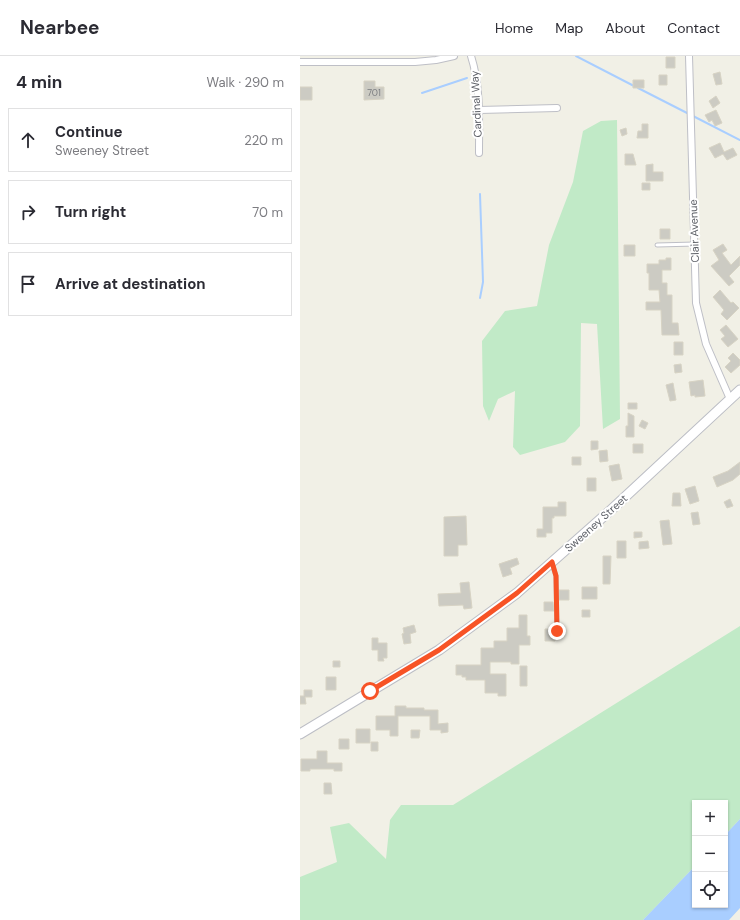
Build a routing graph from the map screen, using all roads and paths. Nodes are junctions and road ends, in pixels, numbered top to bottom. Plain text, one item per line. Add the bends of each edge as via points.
1 (454, 56) edge
2 (471, 56) edge
3 (689, 56) edge
4 (346, 59) edge
5 (300, 62) edge
6 (557, 108) dead end
7 (479, 110) junction
8 (479, 153) dead end
9 (695, 244) junction
10 (657, 245) dead end
11 (740, 390) edge
12 (730, 400) junction
13 (552, 562) junction
14 (557, 631) dead end
15 (300, 734) edge

1 - 4 street via 415,62
2 - 7 street, Cardinal Way via 477,79
3 - 9 street, Clair Avenue
4 - 5 street
6 - 7 street
7 - 8 street, Cardinal Way
9 - 10 lane
9 - 12 street, Clair Avenue via 696,303 706,344
11 - 12 street, Sweeney Street
12 - 13 street, Sweeney Street
13 - 14 lane via 556,576
13 - 15 street, Sweeney Street via 517,593 439,650

